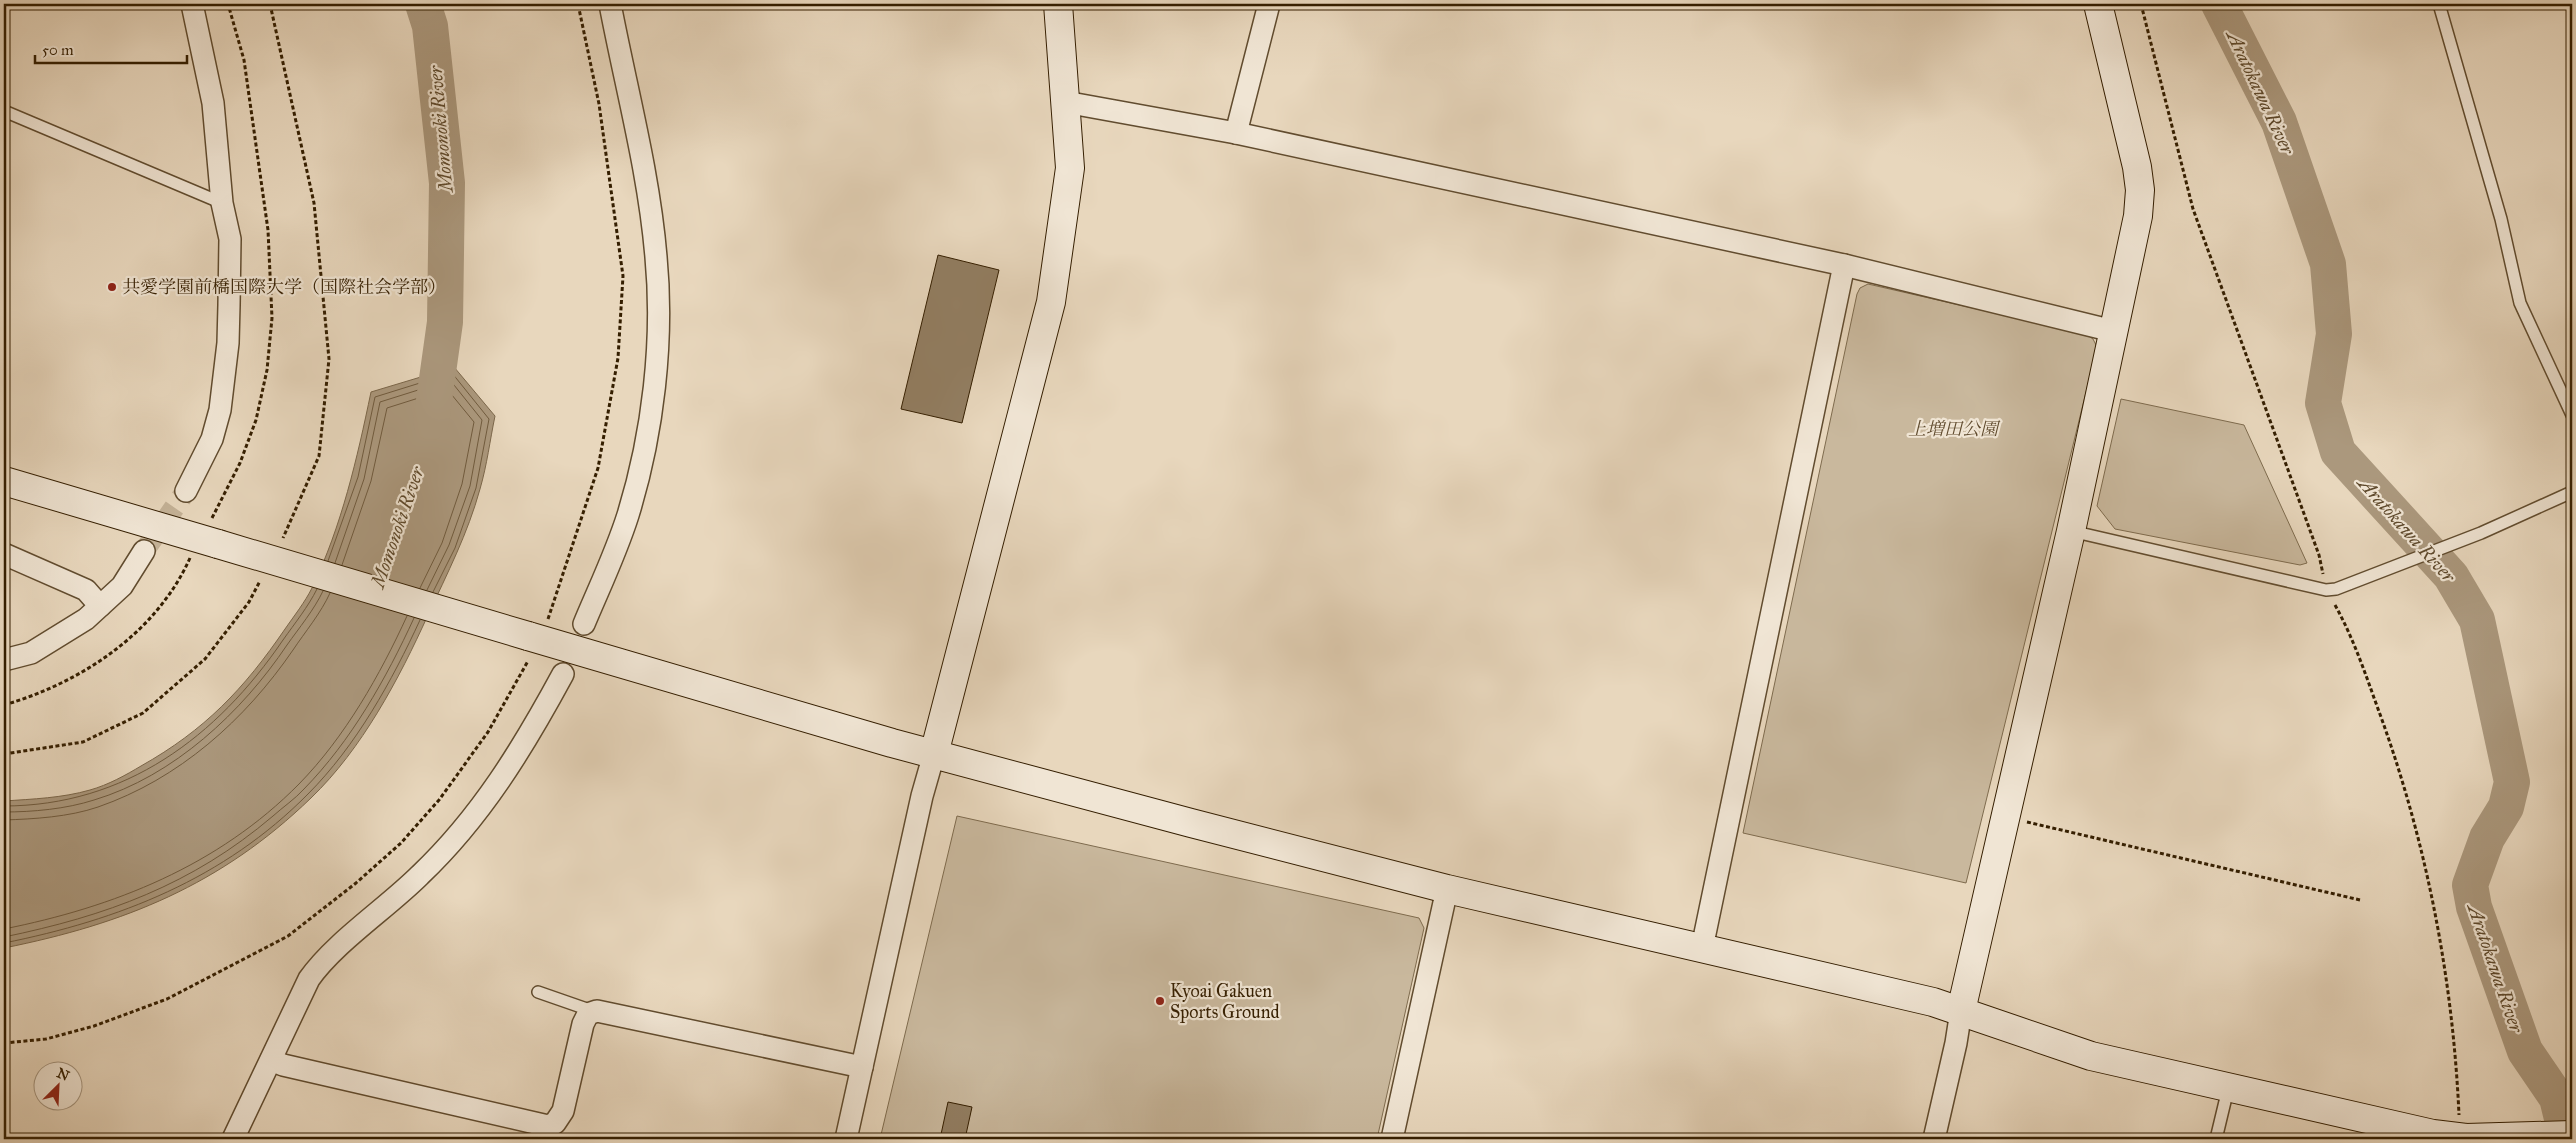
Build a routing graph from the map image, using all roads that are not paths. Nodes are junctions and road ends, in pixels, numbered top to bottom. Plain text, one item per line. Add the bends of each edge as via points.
1 (192, 4) edge
2 (610, 4) edge
3 (1058, 4) edge
4 (1269, 4) edge
5 (2098, 4) edge
6 (2439, 4) edge
7 (1065, 102) junction
8 (4, 111) edge
9 (1236, 133) junction
10 (222, 203) junction
11 (1844, 265) junction
12 (2113, 331) junction
13 (2572, 415) edge
14 (4, 482) edge
15 (186, 491) tunnel mouth
16 (2572, 492) edge
17 (2071, 531) junction
18 (144, 551) tunnel mouth
19 (4, 554) edge
20 (100, 606) junction
21 (584, 624) dead end
22 (4, 660) edge
23 (563, 674) dead end
24 (934, 754) junction
25 (1447, 889) junction
26 (1702, 948) junction
27 (538, 992) dead end
28 (1961, 1011) junction
29 (588, 1014) junction
30 (271, 1060) junction
31 (862, 1067) junction
32 (2228, 1089) junction
33 (2572, 1135) edge
34 (2433, 1137) edge
35 (2463, 1138) edge
36 (233, 1139) edge
37 (846, 1139) edge
38 (1392, 1139) edge
39 (1934, 1139) edge
40 (2216, 1139) edge

1 - 10 street via 213,103
2 - 21 street via 649,198 656,257 658,336 651,405 638,480 616,550
3 - 7 street
4 - 9 street
5 - 12 street via 2140,190 2138,216
6 - 13 lane via 2502,219 2520,303
7 - 9 street
7 - 24 street via 1070,168 1051,302
8 - 10 lane
9 - 11 street
10 - 15 street via 230,240 224,385 212,439
11 - 12 street
11 - 26 street
12 - 17 street
14 - 24 street, bridge
16 - 17 lane via 2481,533 2331,589
17 - 28 street
18 - 20 street via 122,586
19 - 20 street via 86,590
20 - 22 street via 86,619 30,653
23 - 30 street via 530,735 475,817 420,875 316,969 298,998
24 - 25 street
24 - 31 street
25 - 26 street
25 - 38 street
26 - 28 street
27 - 29 lane via 584,1008
28 - 32 street via 2091,1056
28 - 39 street
29 - 30 street via 579,1036 563,1111 555,1123 548,1126
29 - 31 street via 597,1010 607,1011
30 - 36 street
31 - 37 street
32 - 34 street
32 - 40 lane
33 - 35 street
34 - 35 street

